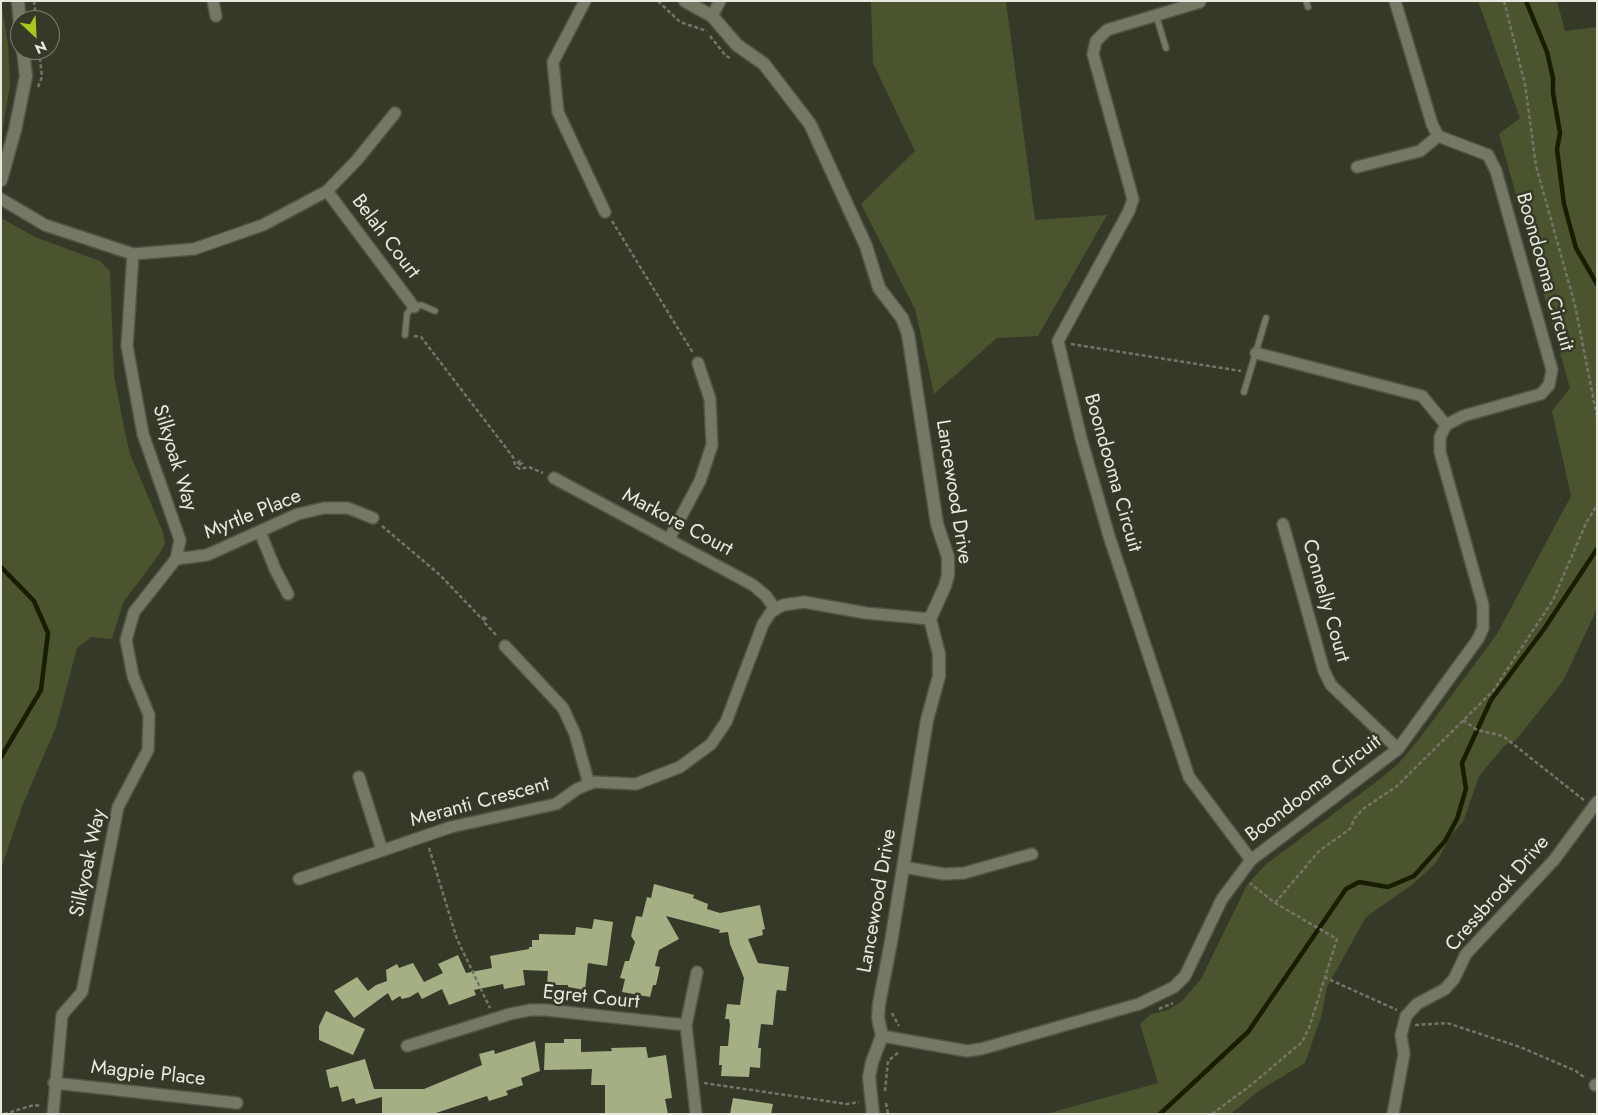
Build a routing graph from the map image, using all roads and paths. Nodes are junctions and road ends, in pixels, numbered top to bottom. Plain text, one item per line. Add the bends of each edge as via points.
1 (213, 1) edge
2 (585, 1) edge
3 (658, 1) edge
4 (685, 1) edge
5 (720, 1) edge
6 (1395, 1) edge
7 (1504, 1) edge
8 (1200, 2) edge
9 (1156, 15) junction
10 (216, 16) dead end
11 (712, 16) junction
12 (1166, 48) dead end
13 (24, 60) edge
14 (735, 60) dead end
15 (395, 113) dead end
16 (1438, 136) junction
17 (1357, 167) dead end
18 (1, 180) edge
19 (327, 191) junction
20 (1, 199) edge
21 (605, 212) joint
22 (133, 254) junction
23 (414, 307) junction
24 (435, 311) dead end
25 (1266, 318) dead end
26 (405, 335) joint
27 (1058, 341) junction
28 (1256, 353) junction
29 (698, 363) joint
30 (1250, 372) junction
31 (1244, 392) dead end
32 (1597, 417) edge
33 (1446, 425) junction
34 (554, 478) joint
35 (1597, 505) edge
36 (373, 518) joint
37 (1283, 524) dead end
38 (260, 532) junction
39 (669, 539) junction
40 (176, 559) junction
41 (288, 594) dead end
42 (775, 608) junction
43 (930, 619) junction
44 (505, 646) joint
45 (1463, 720) junction
46 (1398, 749) junction
47 (358, 777) dead end
48 (589, 784) junction
49 (1595, 805) edge
50 (423, 835) junction
51 (382, 850) junction
52 (1032, 854) dead end
53 (1250, 860) junction
54 (903, 867) junction
55 (1240, 874) junction
56 (299, 879) dead end
57 (1275, 903) junction
58 (698, 972) dead end
59 (1324, 977) junction
60 (1406, 1016) junction
61 (493, 1019) junction
62 (686, 1025) junction
63 (882, 1036) junction
64 (407, 1046) dead end
65 (54, 1083) junction
66 (692, 1083) junction
67 (1596, 1085) edge
68 (237, 1103) dead end
69 (872, 1107) edge
70 (53, 1110) edge
71 (4, 1114) edge
72 (696, 1114) edge
73 (1212, 1114) edge
74 (1393, 1114) edge

1 - 10 street
2 - 21 street via 553,62 558,112
3 - 14 path via 680,22 706,30 726,56
4 - 11 street, Lancewood Drive
5 - 11 street
6 - 16 street
7 - 32 path via 1525,84 1536,166 1575,305
8 - 9 street
9 - 12 lane
9 - 27 street via 1107,30 1096,41 1092,54 1133,199 1129,212
11 - 43 street, Lancewood Drive via 737,45 764,64 810,124 866,246 879,288 906,326 916,373 937,524 948,566 945,586
13 - 18 street via 26,76
15 - 19 street
16 - 17 street via 1420,151
16 - 33 street, Boondooma Circuit via 1488,155 1496,171 1552,370 1549,385 1541,394 1463,416
19 - 22 street via 263,225 194,249
19 - 23 street, Belah Court
20 - 22 street via 45,225
21 - 29 path via 624,238
22 - 40 street, Silkyoak Way via 127,346 143,434 180,540
23 - 24 lane via 424,305
23 - 26 lane via 407,314
25 - 28 lane
26 - 34 path via 421,337 513,457 515,465 520,461 520,469 529,467
27 - 30 path
27 - 53 street, Boondooma Circuit via 1109,536 1189,777
28 - 30 lane
28 - 33 street via 1422,396
29 - 39 street via 710,399 712,445 700,481
30 - 31 lane
33 - 46 street, Boondooma Circuit via 1440,437 1440,452 1482,599 1483,628 1470,652
34 - 39 street, Markore Court
35 - 45 path via 1553,600 1493,691
36 - 38 street, Myrtle Place via 348,508 324,508 298,514
36 - 44 path via 440,575 482,620 485,616 483,621
37 - 46 street, Connelly Court via 1324,671 1332,685
38 - 40 street, Myrtle Place via 207,555
38 - 41 street
39 - 42 street, Markore Court via 753,585
40 - 65 street, Silkyoak Way via 134,612 126,640 133,676 149,715 148,750 118,807 82,992 62,1015
42 - 43 street via 790,602 804,602 866,613
42 - 48 street via 763,624 726,722 702,752 672,771 636,784
43 - 54 street, Lancewood Drive via 939,654 939,676 927,720
44 - 48 street via 563,708 575,734
45 - 49 path via 1477,730 1503,736
45 - 57 path via 1397,786 1363,809 1350,829 1319,851
46 - 53 street, Boondooma Circuit
47 - 51 street
48 - 50 street, Meranti Crescent via 556,804 497,815
49 - 60 street, Cressbrook Drive via 1554,860 1466,954 1445,990 1417,1004
50 - 51 street, Meranti Crescent
50 - 61 path via 435,863 457,939
51 - 56 street, Meranti Crescent
52 - 54 street via 964,873 944,874
53 - 55 street
54 - 63 street, Lancewood Drive via 878,1004
55 - 57 path
55 - 63 street via 1222,899 1185,976 1174,987 1152,998 982,1049 967,1050
57 - 59 path via 1337,939
58 - 62 street
59 - 60 path via 1392,1006
59 - 73 path via 1302,1042
60 - 67 path via 1414,1025 1447,1023 1520,1047 1576,1071
60 - 74 street via 1401,1035 1404,1054
61 - 62 street, Egret Court via 530,1010 546,1010
61 - 64 street, Egret Court
62 - 66 street
63 - 69 street, Lancewood Drive via 870,1069
65 - 68 street, Magpie Place
65 - 70 street, Silkyoak Way
66 - 69 path
66 - 72 street
70 - 71 path via 34,1105

